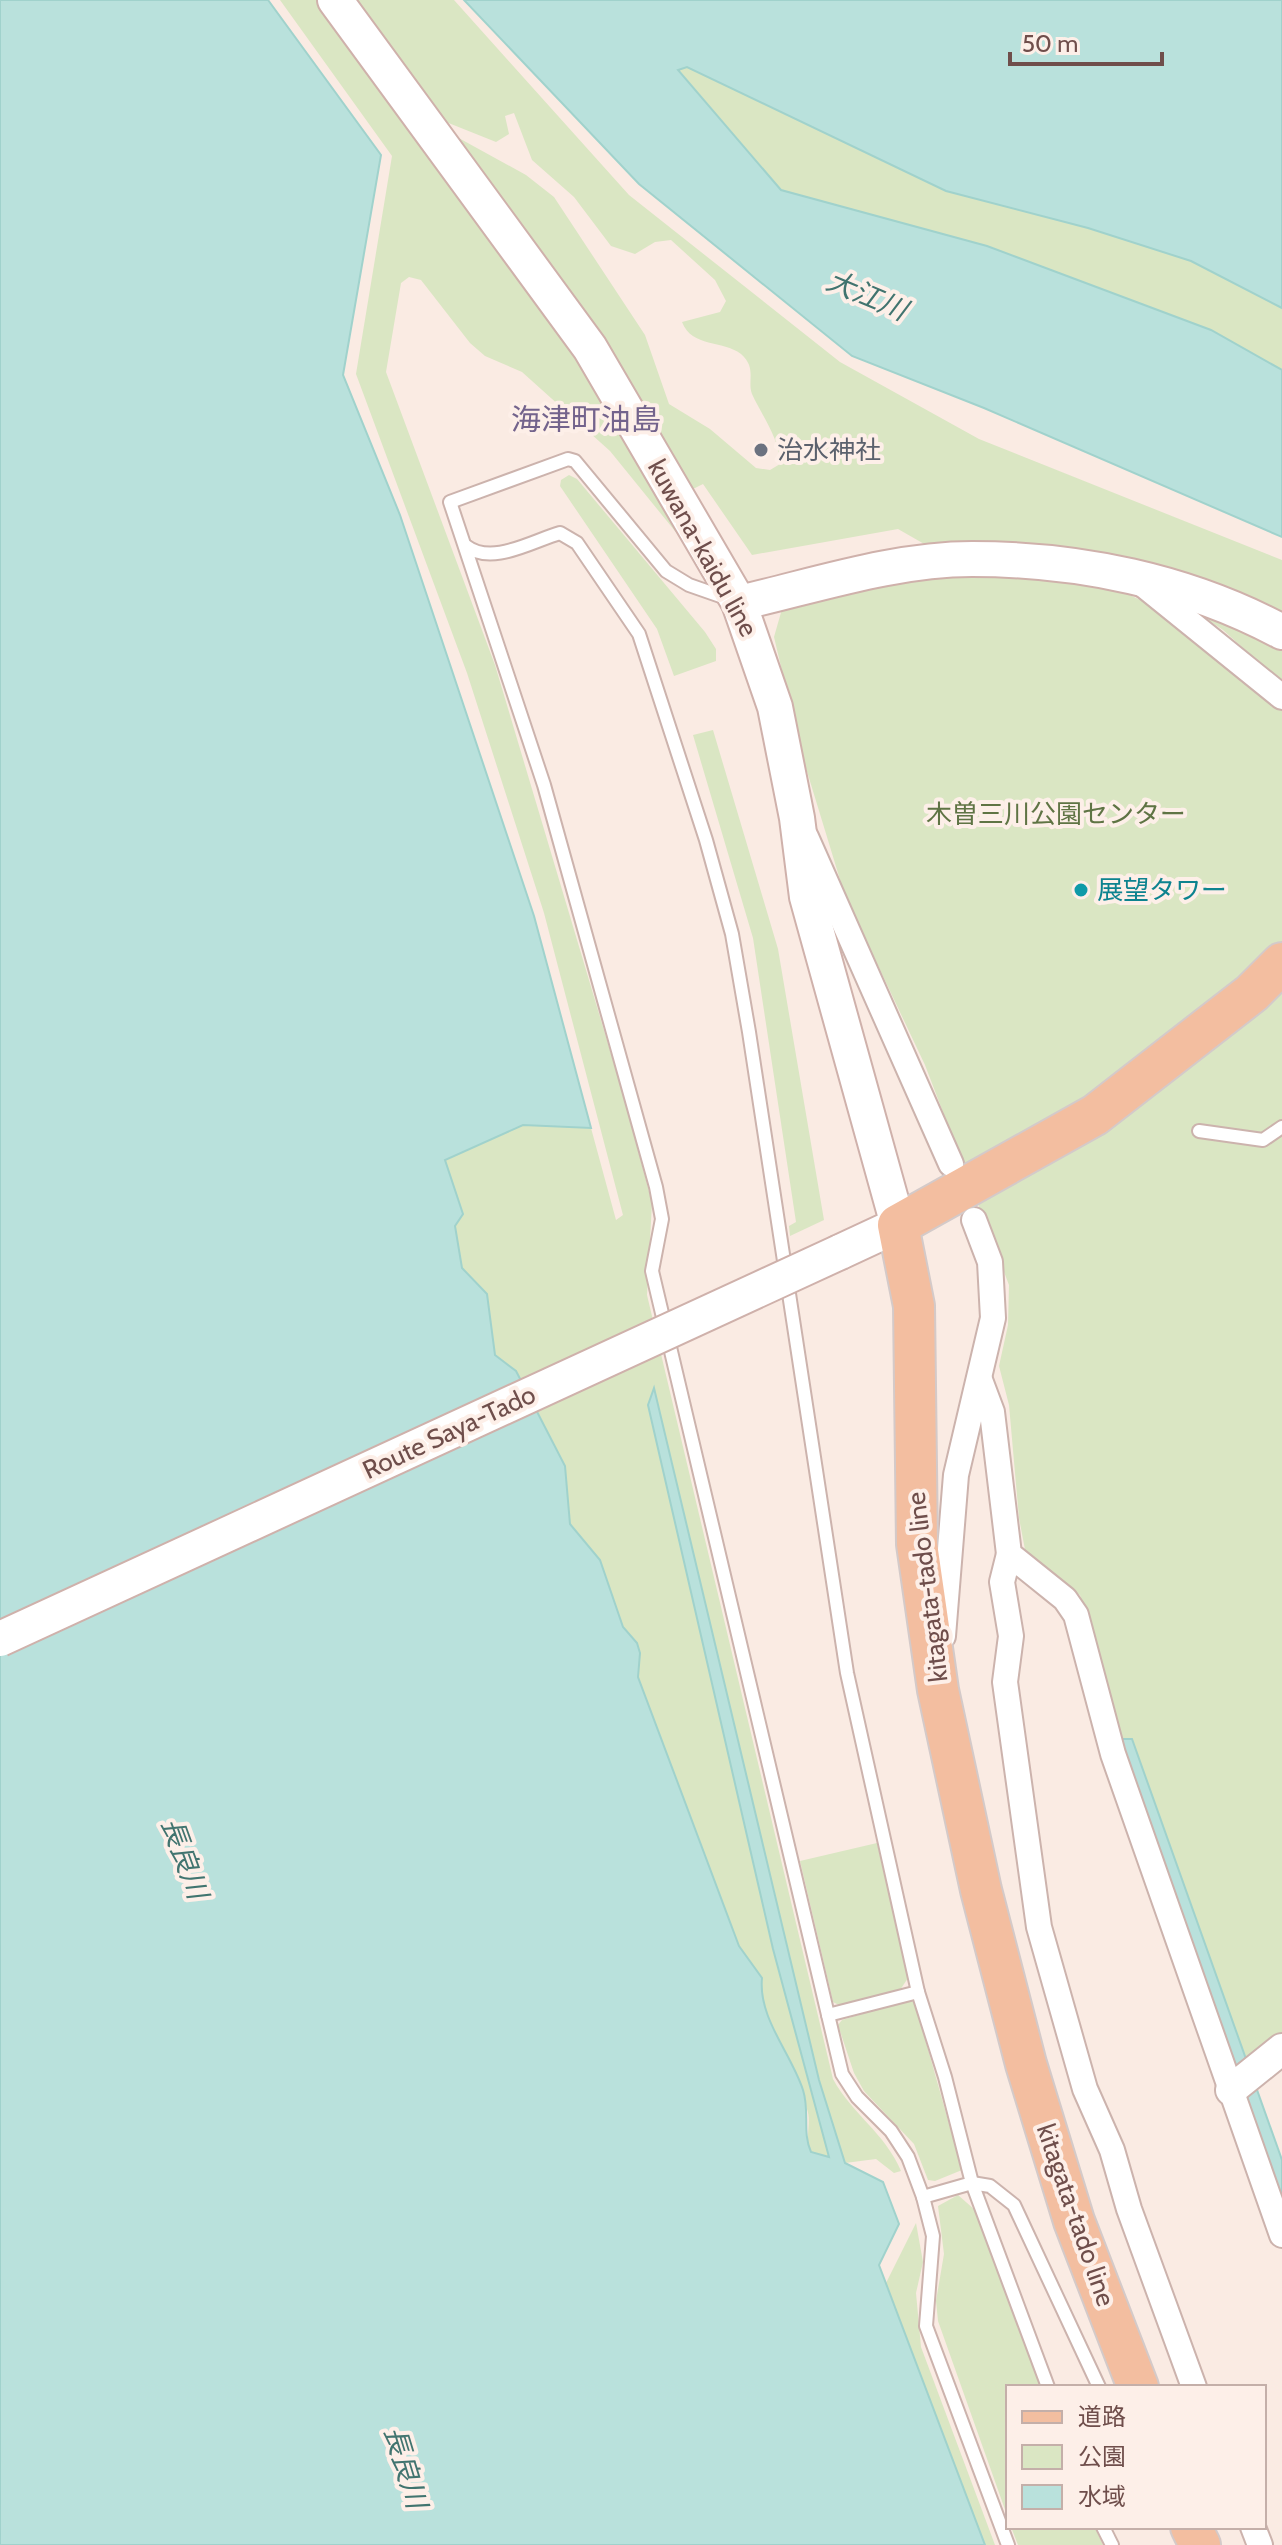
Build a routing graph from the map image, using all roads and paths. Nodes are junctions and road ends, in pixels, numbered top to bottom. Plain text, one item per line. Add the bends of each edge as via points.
1 (335, 0) edge
2 (466, 546) junction
3 (1132, 576) junction
4 (739, 603) junction
5 (1282, 632) edge
6 (1282, 697) edge
7 (797, 818) junction
8 (1282, 963) edge
9 (1282, 1127) edge
10 (1199, 1131) dead end
11 (951, 1164) dead end
12 (974, 1220) dead end
13 (898, 1225) junction
14 (980, 1380) junction
15 (1009, 1554) junction
16 (0, 1639) edge
17 (938, 1690) junction
18 (918, 1992) junction
19 (828, 2015) junction
20 (1282, 2049) edge
21 (1241, 2082) junction
22 (972, 2183) junction
23 (923, 2197) junction
24 (1282, 2235) edge
25 (1047, 2385) edge
26 (1098, 2385) edge
27 (1137, 2385) edge
28 (1193, 2385) edge
29 (1008, 2545) edge

1 - 4 main road, kuwana-kaidu line via 590,348
2 - 4 lane via 450,502 568,459 666,571
2 - 18 lane via 489,556 560,533 577,543 639,634 693,793 732,934 847,1673
2 - 19 lane via 544,785 656,1187 662,1219 652,1271
3 - 4 main road via 1067,565 970,559 885,570
3 - 5 main road via 1190,590
3 - 6 street
4 - 7 main road, kuwana-kaidu line via 775,707
7 - 11 street
7 - 13 main road, kuwana-kaidu line via 807,897
8 - 13 main road via 1252,993 1095,1115
9 - 10 lane via 1263,1140
12 - 14 street via 990,1262 993,1318
13 - 16 main road, Route Saya-Tado, bridge
13 - 17 main road, kitagata-tado line via 914,1306 917,1544
14 - 15 street via 992,1412
14 - 17 street via 956,1475
15 - 21 street via 1065,1599 1076,1615 1113,1754
15 - 28 street via 1002,1582 1011,1636 1005,1682 1039,1927 1085,2089 1112,2150
17 - 27 main road, kitagata-tado line via 1026,2064 1074,2221
18 - 19 lane
18 - 22 lane
19 - 23 lane via 842,2074 891,2131
20 - 21 street
21 - 24 street
22 - 23 lane
22 - 25 lane
22 - 26 lane via 990,2186 1014,2205
23 - 29 lane via 933,2236 926,2326

